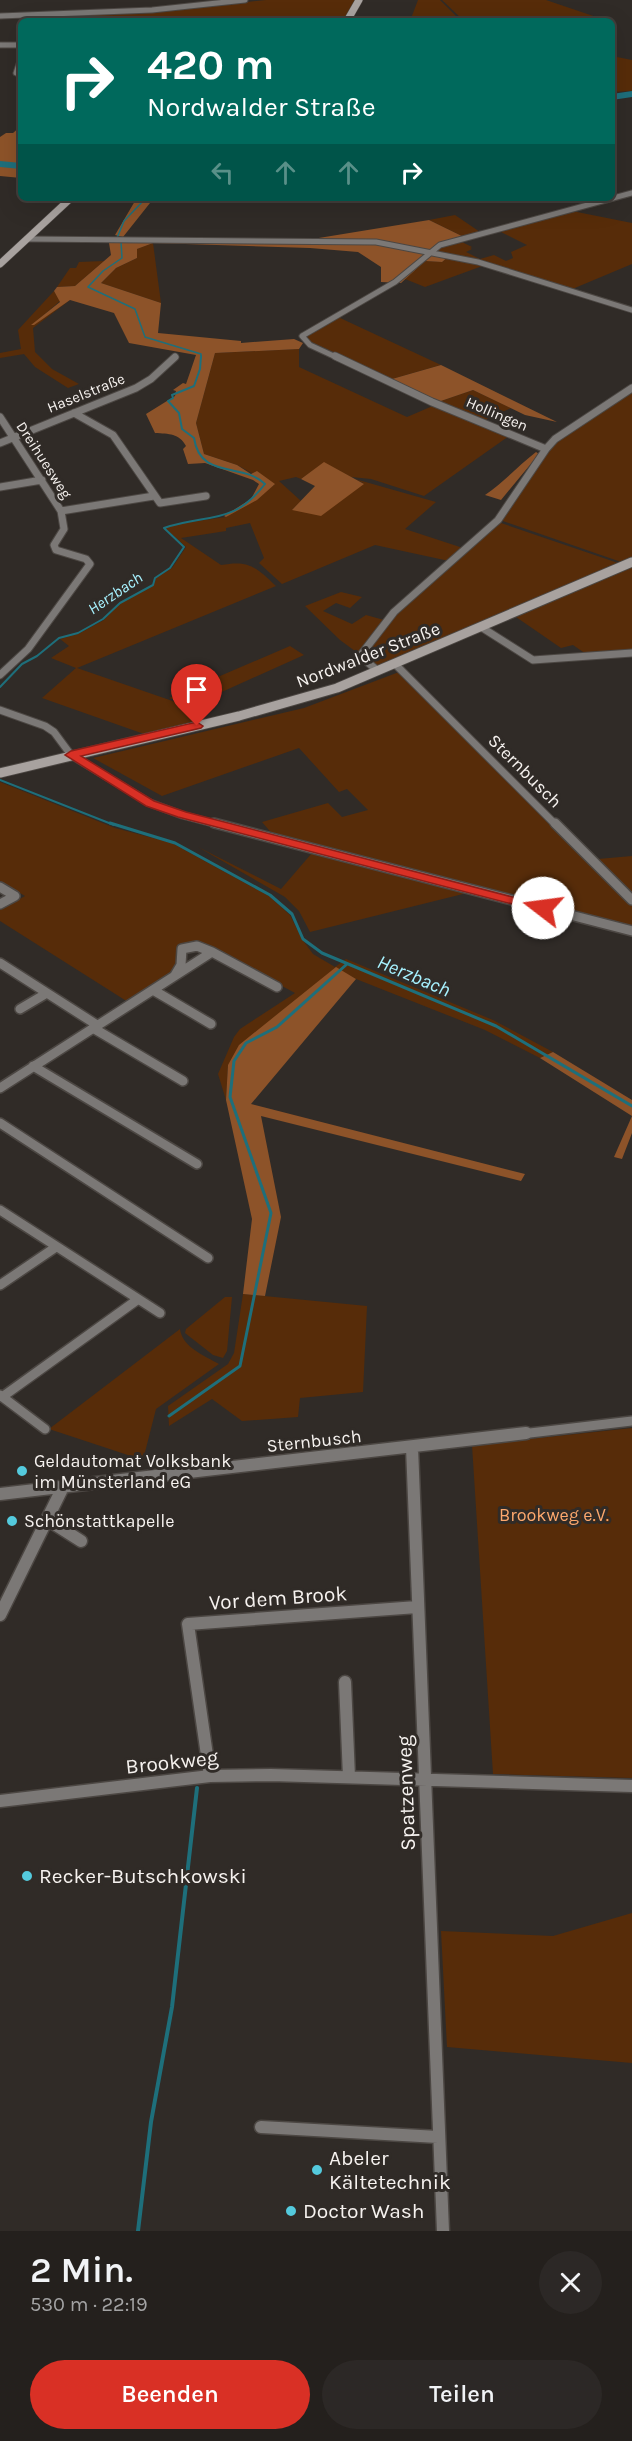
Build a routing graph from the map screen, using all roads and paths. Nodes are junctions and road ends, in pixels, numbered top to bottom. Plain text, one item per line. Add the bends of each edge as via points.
1 (245, 0) edge
2 (359, 0) edge
3 (0, 16) edge
4 (349, 18) edge
5 (0, 45) edge
6 (18, 45) edge
7 (18, 68) edge
8 (16, 74) dead end
9 (632, 193) edge
10 (615, 198) edge
11 (68, 201) edge
12 (602, 201) edge
13 (27, 238) junction
14 (440, 245) junction
15 (409, 248) junction
16 (429, 252) junction
17 (0, 264) edge
18 (632, 310) edge
19 (175, 357) dead end
20 (632, 388) edge
21 (74, 413) junction
22 (0, 417) edge
23 (14, 437) junction
24 (0, 443) edge
25 (546, 449) junction
26 (42, 480) junction
27 (0, 487) edge
28 (154, 496) junction
29 (206, 496) dead end
30 (61, 511) junction
31 (632, 561) edge
32 (481, 627) junction
33 (632, 653) edge
34 (395, 664) junction
35 (378, 671) junction
36 (0, 675) edge
37 (0, 710) edge
38 (71, 755) junction
39 (1, 773) edge
40 (0, 887) edge
41 (632, 900) edge
42 (0, 904) edge
43 (632, 931) edge
44 (212, 952) junction
45 (0, 963) edge
46 (175, 975) junction
47 (277, 987) dead end
48 (153, 990) junction
49 (47, 993) junction
50 (20, 1009) dead end
51 (211, 1024) dead end
52 (95, 1027) junction
53 (33, 1066) junction
54 (183, 1081) dead end
55 (2, 1084) edge
56 (0, 1123) edge
57 (197, 1164) dead end
58 (0, 1210) edge
59 (56, 1247) junction
60 (208, 1258) dead end
61 (0, 1285) edge
62 (137, 1300) junction
63 (160, 1313) dead end
64 (1, 1396) edge
65 (632, 1421) edge
66 (45, 1429) dead end
67 (411, 1447) junction
68 (63, 1487) junction
69 (0, 1494) edge
70 (48, 1520) junction
71 (81, 1541) dead end
72 (417, 1607) junction
73 (0, 1615) edge
74 (345, 1682) dead end
75 (210, 1776) junction
76 (349, 1777) junction
77 (425, 1780) junction
78 (632, 1786) edge
79 (0, 1801) edge
80 (261, 2127) dead end
81 (438, 2137) junction
82 (443, 2231) edge

1 - 3 street via 152,10
2 - 4 main road
5 - 6 street
7 - 8 street
9 - 10 street, Hollingen
11 - 13 main road
12 - 14 street, Hollingen
13 - 15 street via 358,241
13 - 17 main road
14 - 15 street
14 - 16 street, Hollingen
15 - 16 street
16 - 18 street via 498,268
16 - 25 street, Hollingen via 395,282 302,336 303,340 432,402
19 - 21 street, Haselstraße via 136,388
20 - 25 street
21 - 23 street, Haselstraße
21 - 28 street via 112,435
22 - 23 street, Dreihuesweg
23 - 24 street, Haselstraße
23 - 26 street, Dreihuesweg
25 - 35 street, Hollingen via 498,520 394,612 360,656
26 - 27 street
26 - 30 street, Dreihuesweg
28 - 29 street via 160,503
28 - 30 street
30 - 36 street, Dreihuesweg via 64,529 54,545 56,550 86,559 90,564 28,648
31 - 32 main road, Nordwalder Straße
32 - 33 street via 533,660
32 - 34 main road, Nordwalder Straße
34 - 35 main road, Nordwalder Straße
34 - 41 street, Sternbusch
35 - 38 main road, Nordwalder Straße via 292,702
37 - 38 street via 45,726
38 - 39 main road, Nordwalder Straße
38 - 43 street via 150,803 182,815
40 - 42 street via 15,896
44 - 46 street
44 - 46 street via 189,945 182,950 181,965
44 - 47 street
45 - 49 street
46 - 48 street
48 - 51 street
48 - 52 street
49 - 50 street
49 - 52 street
52 - 53 street
52 - 54 street
53 - 55 street
53 - 57 street
56 - 60 street
58 - 59 street
59 - 61 street
59 - 62 street
62 - 63 street
62 - 64 street
64 - 66 street
65 - 67 street, Sternbusch
67 - 68 street, Sternbusch
67 - 72 street, Spatzenweg
68 - 69 street, Sternbusch
68 - 70 street
70 - 71 street
70 - 73 street
72 - 75 street, Vor dem Brook via 188,1624
72 - 77 street, Spatzenweg
74 - 76 street
75 - 76 street, Brookweg
75 - 79 street, Brookweg
76 - 77 street, Brookweg
77 - 78 street, Brookweg
77 - 81 street, Spatzenweg
80 - 81 street
81 - 82 street, Spatzenweg

